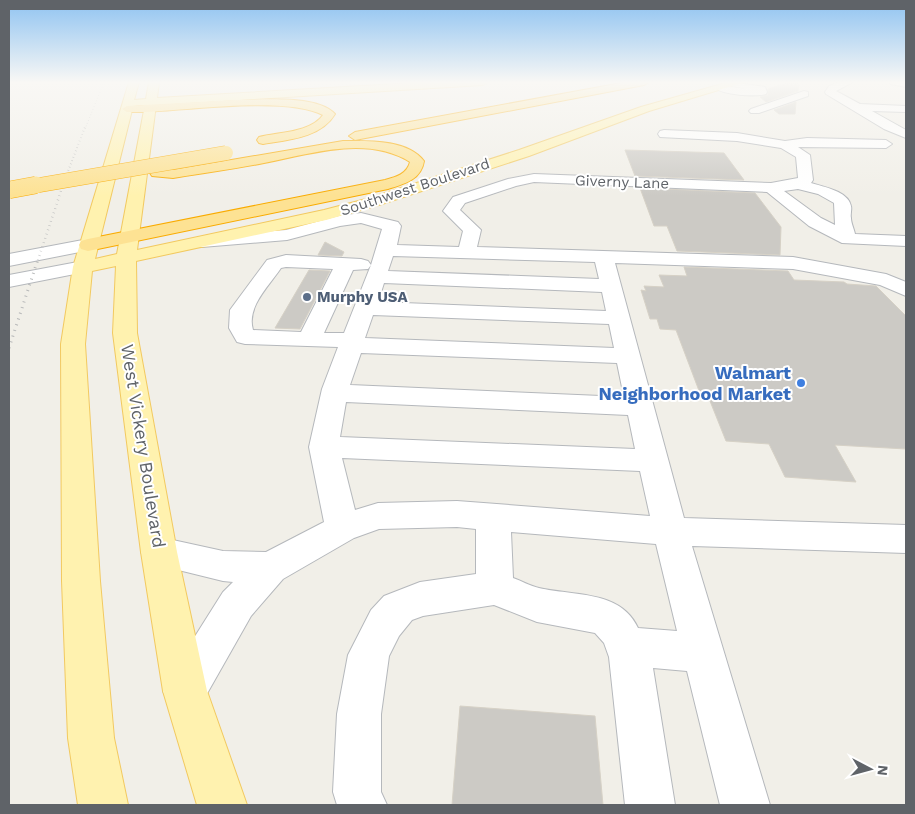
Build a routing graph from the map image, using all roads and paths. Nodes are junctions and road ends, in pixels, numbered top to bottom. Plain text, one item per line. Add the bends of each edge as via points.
1 (124, 120) edge
2 (148, 120) edge
3 (325, 120) edge
4 (406, 120) edge
5 (447, 120) edge
6 (614, 120) edge
7 (879, 120) edge
8 (348, 131) dead end
9 (329, 134) dead end
10 (664, 134) dead end
11 (906, 134) edge
12 (886, 144) dead end
13 (785, 145) junction
14 (230, 149) dead end
15 (214, 165) junction
16 (798, 184) junction
17 (771, 188) junction
18 (9, 190) edge
19 (9, 200) edge
20 (305, 201) junction
21 (376, 201) junction
22 (326, 214) junction
23 (130, 236) junction
24 (848, 239) junction
25 (906, 241) edge
26 (202, 242) junction
27 (467, 252) junction
28 (383, 254) junction
29 (86, 256) junction
30 (126, 258) junction
31 (604, 258) junction
32 (9, 260) edge
33 (346, 264) junction
34 (9, 281) edge
35 (610, 286) junction
36 (906, 290) edge
37 (364, 308) junction
38 (618, 318) junction
39 (309, 339) junction
40 (352, 343) junction
41 (628, 356) junction
42 (335, 393) junction
43 (640, 407) junction
44 (324, 448) junction
45 (654, 461) junction
46 (493, 517) junction
47 (342, 528) junction
48 (670, 531) junction
49 (906, 539) edge
50 (159, 552) junction
51 (270, 568) junction
52 (495, 588) junction
53 (626, 647) junction
54 (703, 652) junction
55 (185, 690) junction
56 (103, 805) edge
57 (222, 805) edge
58 (362, 805) edge
59 (650, 805) edge
60 (745, 805) edge

1 - 29 main road
2 - 23 main road, West Vickery Boulevard
3 - 9 highway via 299,133 253,145
4 - 8 highway
5 - 15 highway
6 - 21 main road, Southwest Boulevard
7 - 11 street
10 - 13 street via 737,137
12 - 13 street via 807,142
13 - 16 street via 803,155 806,180
14 - 18 highway, bridge
15 - 19 highway
15 - 20 highway via 351,145 400,150 417,161 412,174 388,184
16 - 17 street, Giverny Lane
16 - 24 street via 840,200
17 - 24 street via 816,222
17 - 27 street, Giverny Lane via 534,178 513,182 459,200 451,211 472,230
20 - 22 highway via 302,207 307,212
20 - 23 highway
21 - 22 main road, Southwest Boulevard
21 - 28 street
22 - 26 main road, Southwest Boulevard
23 - 29 highway
23 - 30 main road, West Vickery Boulevard
24 - 25 street
26 - 28 street via 287,235 361,218
26 - 30 main road, Southwest Boulevard
27 - 28 street
27 - 31 street
28 - 33 street
28 - 35 street
28 - 37 street
29 - 30 main road, Southwest Boulevard
29 - 32 street
29 - 34 street
29 - 56 main road via 73,344 81,581 91,738
30 - 50 main road, West Vickery Boulevard via 125,333
31 - 35 street
31 - 36 street via 793,263 886,280
33 - 39 street
33 - 39 street via 286,261 274,264 241,310 239,316 244,337
35 - 38 street
37 - 38 street
37 - 40 street
38 - 41 street
39 - 40 street
40 - 41 street
40 - 42 street
41 - 43 street
42 - 43 street
42 - 44 street
43 - 45 street
44 - 45 street
44 - 47 street
45 - 48 street
46 - 47 street via 457,514 378,516
46 - 48 street
46 - 52 street
47 - 51 street
48 - 49 street
48 - 54 street
50 - 51 street via 224,566
50 - 55 main road, West Vickery Boulevard
51 - 55 street via 237,604
52 - 53 street via 537,605 596,614 609,620 620,632
52 - 58 street via 420,599 398,608 385,623 369,655 359,714 357,792
53 - 54 street
53 - 59 street
54 - 60 street
55 - 57 main road, West Vickery Boulevard

